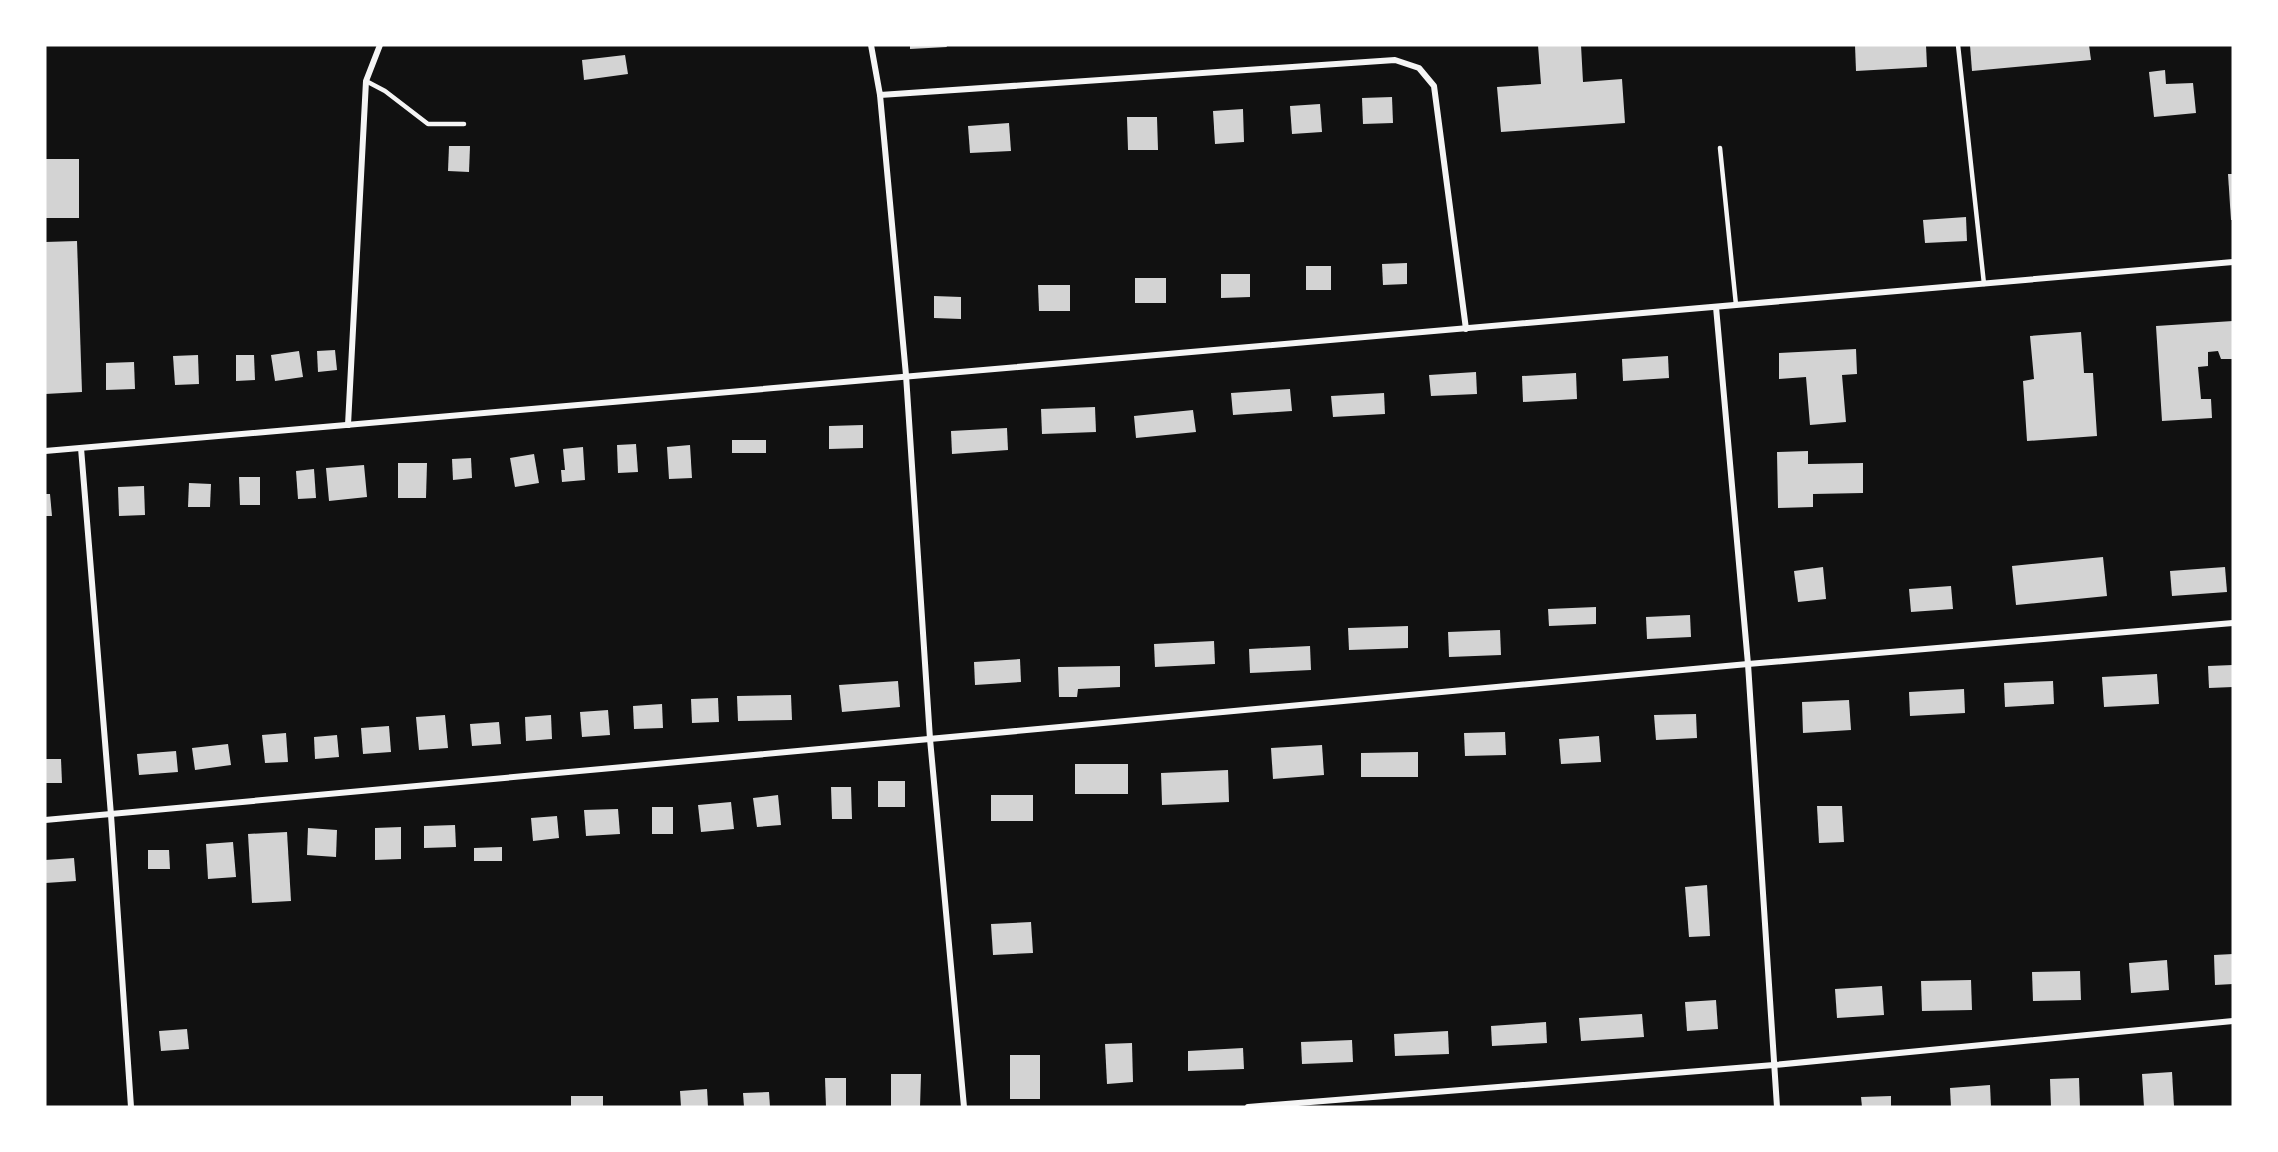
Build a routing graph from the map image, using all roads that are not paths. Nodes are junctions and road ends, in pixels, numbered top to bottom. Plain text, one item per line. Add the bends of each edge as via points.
1 (380, 45) edge
2 (871, 45) edge
3 (1958, 45) edge
4 (366, 81) junction
5 (880, 94) junction
6 (464, 124) dead end
7 (1720, 148) dead end
8 (2233, 262) edge
9 (1984, 284) junction
10 (1736, 305) junction
11 (1716, 307) junction
12 (1466, 329) junction
13 (906, 375) junction
14 (348, 425) junction
15 (81, 448) junction
16 (45, 451) edge
17 (2233, 623) edge
18 (1748, 664) junction
19 (930, 739) junction
20 (111, 815) junction
21 (45, 820) edge
22 (2233, 1021) edge
23 (1774, 1065) junction
24 (131, 1107) edge
25 (964, 1107) edge
26 (1248, 1107) edge
27 (1777, 1107) edge

1 - 4 street
2 - 5 street
3 - 9 lane
4 - 6 lane via 429,124
4 - 14 street
5 - 12 street via 1395,60 1419,68 1434,86
5 - 13 street
7 - 10 lane
8 - 9 street
9 - 10 street
10 - 11 street
11 - 12 street
11 - 18 street
12 - 13 street
13 - 14 street
13 - 19 street
14 - 15 street
15 - 16 street
15 - 20 street
17 - 18 street
18 - 19 street
18 - 23 street
19 - 20 street
19 - 25 street
20 - 21 street
20 - 24 street
22 - 23 street
23 - 26 street
23 - 27 street

